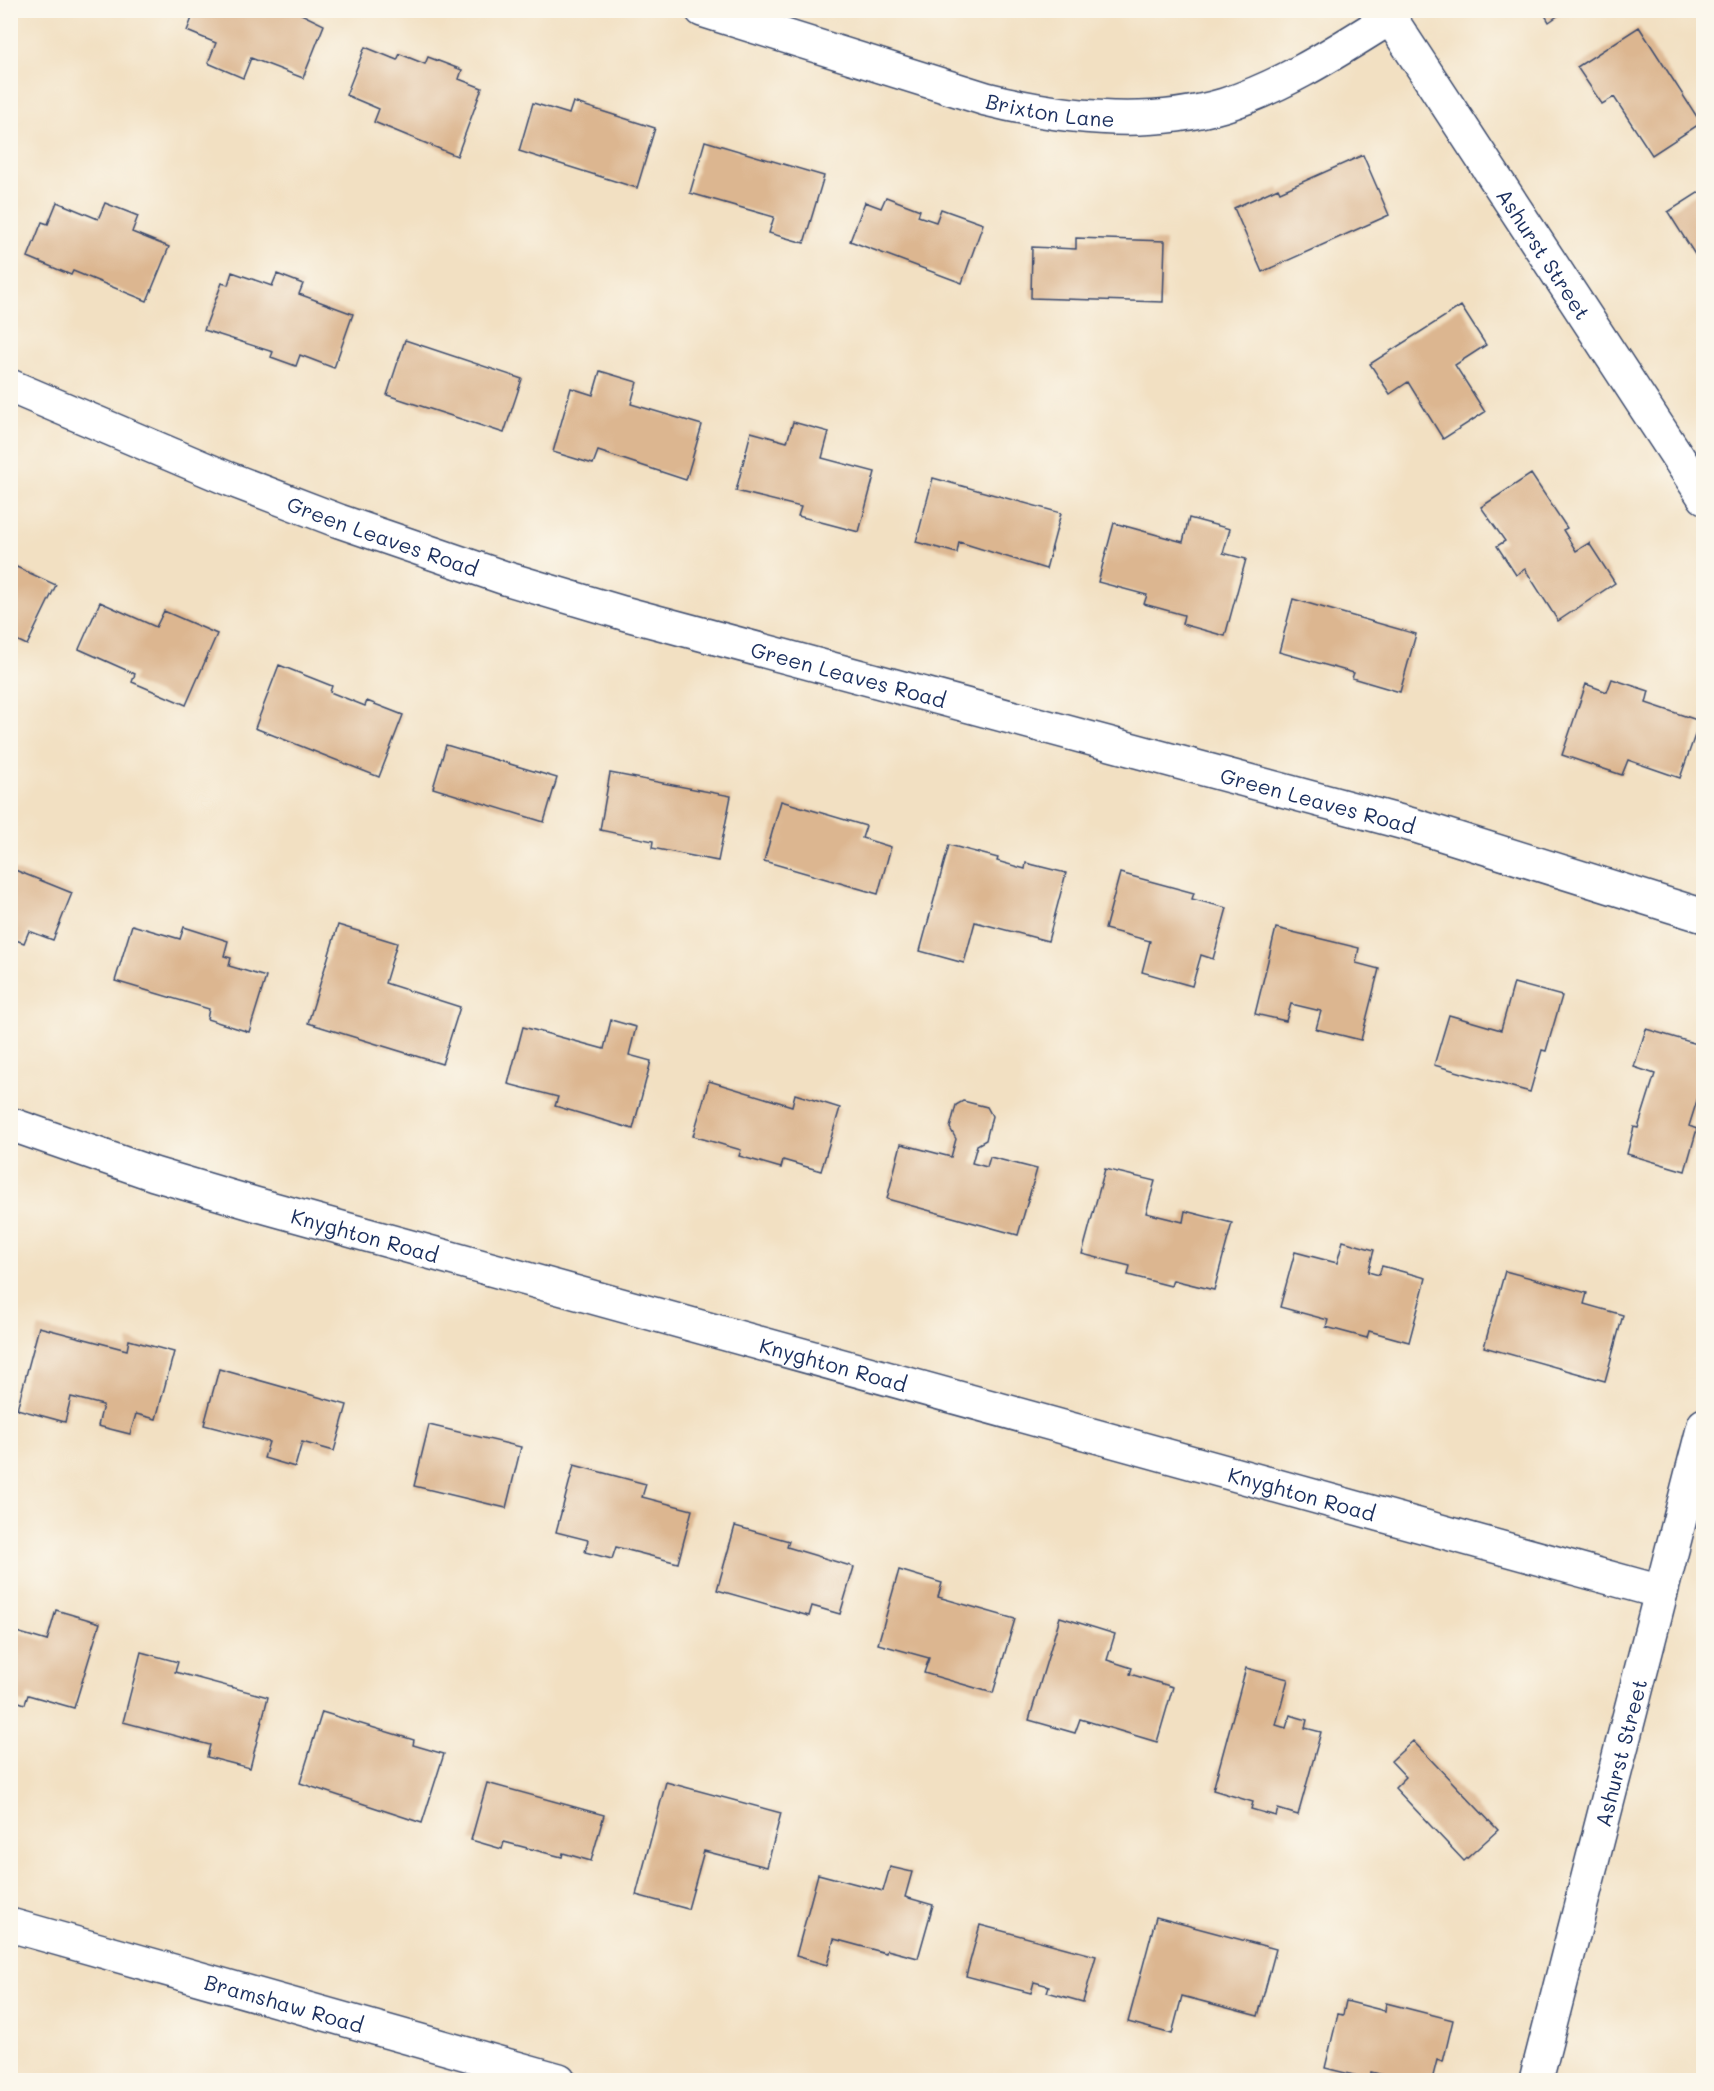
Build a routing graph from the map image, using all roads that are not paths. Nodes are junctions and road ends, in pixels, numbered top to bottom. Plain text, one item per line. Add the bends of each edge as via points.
1 (702, 10) edge
2 (1387, 14) edge
3 (10, 386) edge
4 (1704, 497) edge
5 (1704, 915) edge
6 (10, 1124) edge
7 (1704, 1425) edge
8 (1661, 1592) junction
9 (10, 1925) edge
10 (559, 2080) edge
11 (1536, 2080) edge

1 - 2 street, Brixton Lane via 986,99 1108,118 1160,117 1224,105 1327,58
2 - 4 street, Ashurst Street
3 - 5 street, Green Leaves Road via 279,498 515,581 1416,826
6 - 8 street, Knyghton Road via 245,1201
7 - 8 street, Ashurst Street
8 - 11 street, Ashurst Street
9 - 10 street, Bramshaw Road

